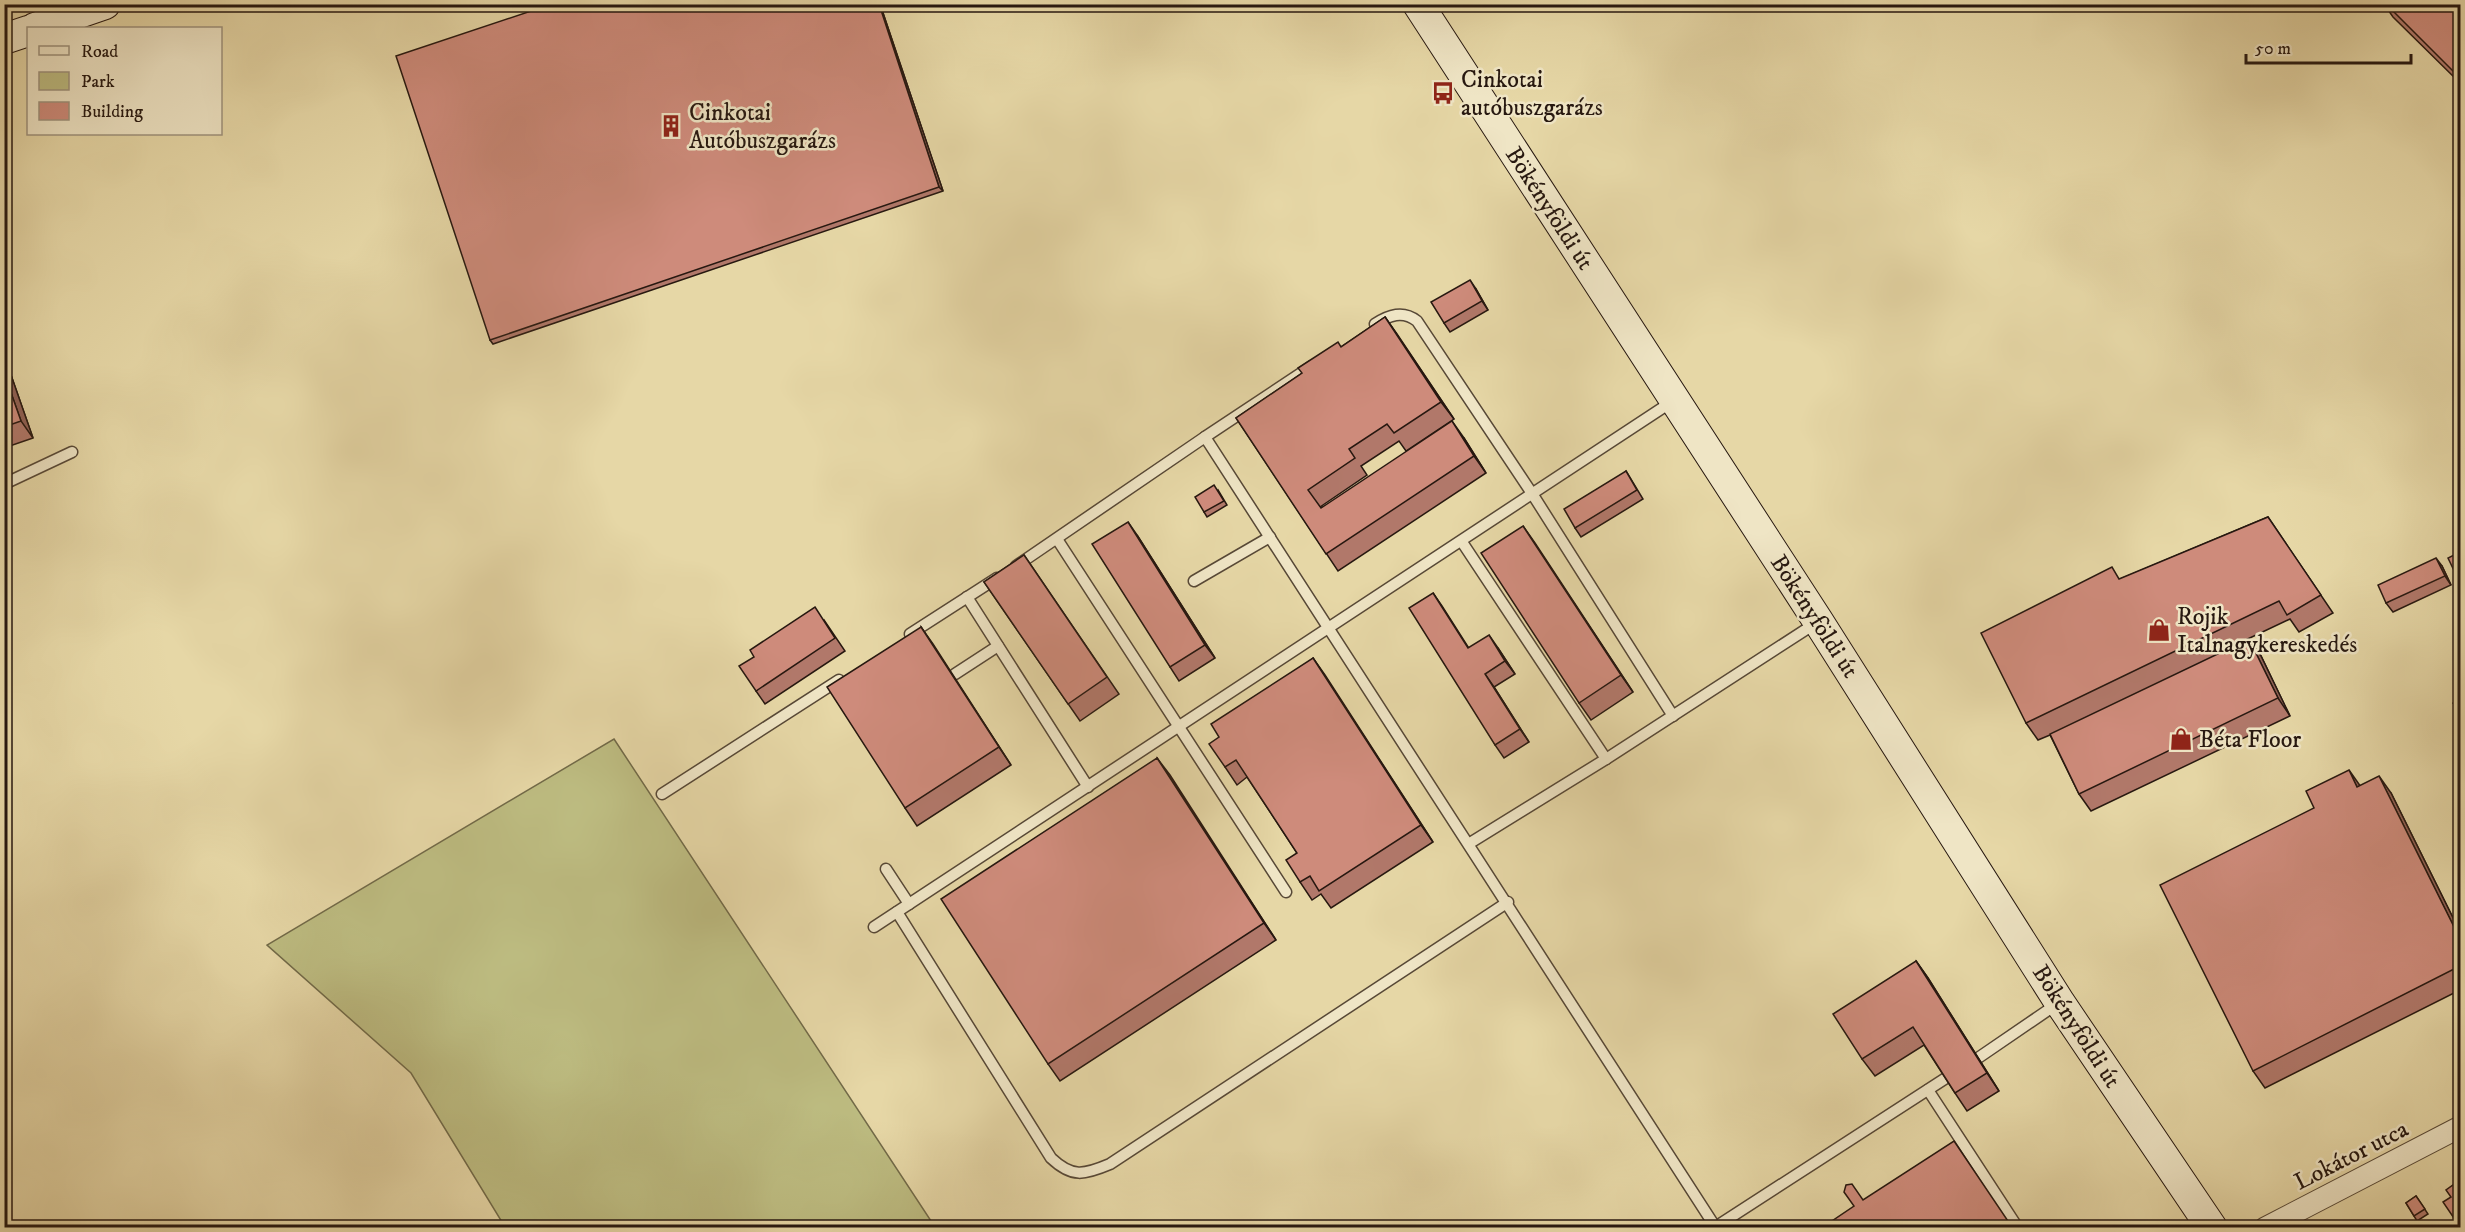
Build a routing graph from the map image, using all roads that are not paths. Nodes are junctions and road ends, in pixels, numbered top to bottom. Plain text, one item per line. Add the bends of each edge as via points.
1 (105, 4) edge
2 (1418, 4) edge
3 (38, 27) edge
4 (27, 31) edge
5 (4, 39) edge
6 (1368, 329) edge
7 (1320, 361) edge
8 (1675, 400) junction
9 (1204, 437) junction
10 (72, 452) dead end
11 (4, 484) edge
12 (1533, 495) junction
13 (1270, 537) junction
14 (1057, 539) junction
15 (1462, 542) junction
16 (1194, 581) dead end
17 (967, 597) junction
18 (1818, 621) junction
19 (1330, 628) junction
20 (898, 641) edge
21 (998, 646) junction
22 (849, 673) edge
23 (955, 674) edge
24 (1673, 716) junction
25 (1179, 727) junction
26 (1606, 759) junction
27 (1088, 787) junction
28 (662, 794) dead end
29 (1470, 843) junction
30 (886, 869) dead end
31 (1286, 892) dead end
32 (1508, 902) junction
33 (909, 904) junction
34 (897, 912) junction
35 (874, 927) dead end
36 (2060, 1003) junction
37 (1978, 1058) edge
38 (1946, 1078) edge
39 (1928, 1090) junction
40 (2460, 1127) edge
41 (1715, 1227) edge
42 (2018, 1227) edge
43 (2212, 1227) edge
44 (2265, 1227) edge

1 - 3 street
2 - 8 street, Bökényföldi út
4 - 5 street
6 - 12 lane via 1387,316 1412,316 1417,321
7 - 9 lane
8 - 12 lane
8 - 18 street, Bökényföldi út
9 - 13 lane
9 - 14 lane
10 - 11 lane
12 - 15 lane
12 - 24 lane
13 - 16 lane
13 - 19 lane
14 - 17 lane
14 - 25 lane
15 - 19 lane
15 - 26 lane
17 - 20 lane
17 - 21 lane
18 - 24 lane
18 - 36 street, Bökényföldi út
19 - 25 lane
19 - 29 lane
21 - 23 lane
21 - 27 lane
22 - 28 lane
24 - 26 lane
25 - 27 lane
25 - 31 lane
26 - 29 lane
27 - 33 lane
29 - 32 lane
30 - 33 lane
32 - 34 lane via 1110,1164 1077,1173 1063,1170 1051,1158
32 - 41 lane
33 - 34 lane
34 - 35 lane
36 - 37 lane
36 - 43 street, Bökényföldi út
38 - 39 lane
39 - 41 lane
39 - 42 lane
40 - 44 street, Lokátor utca

